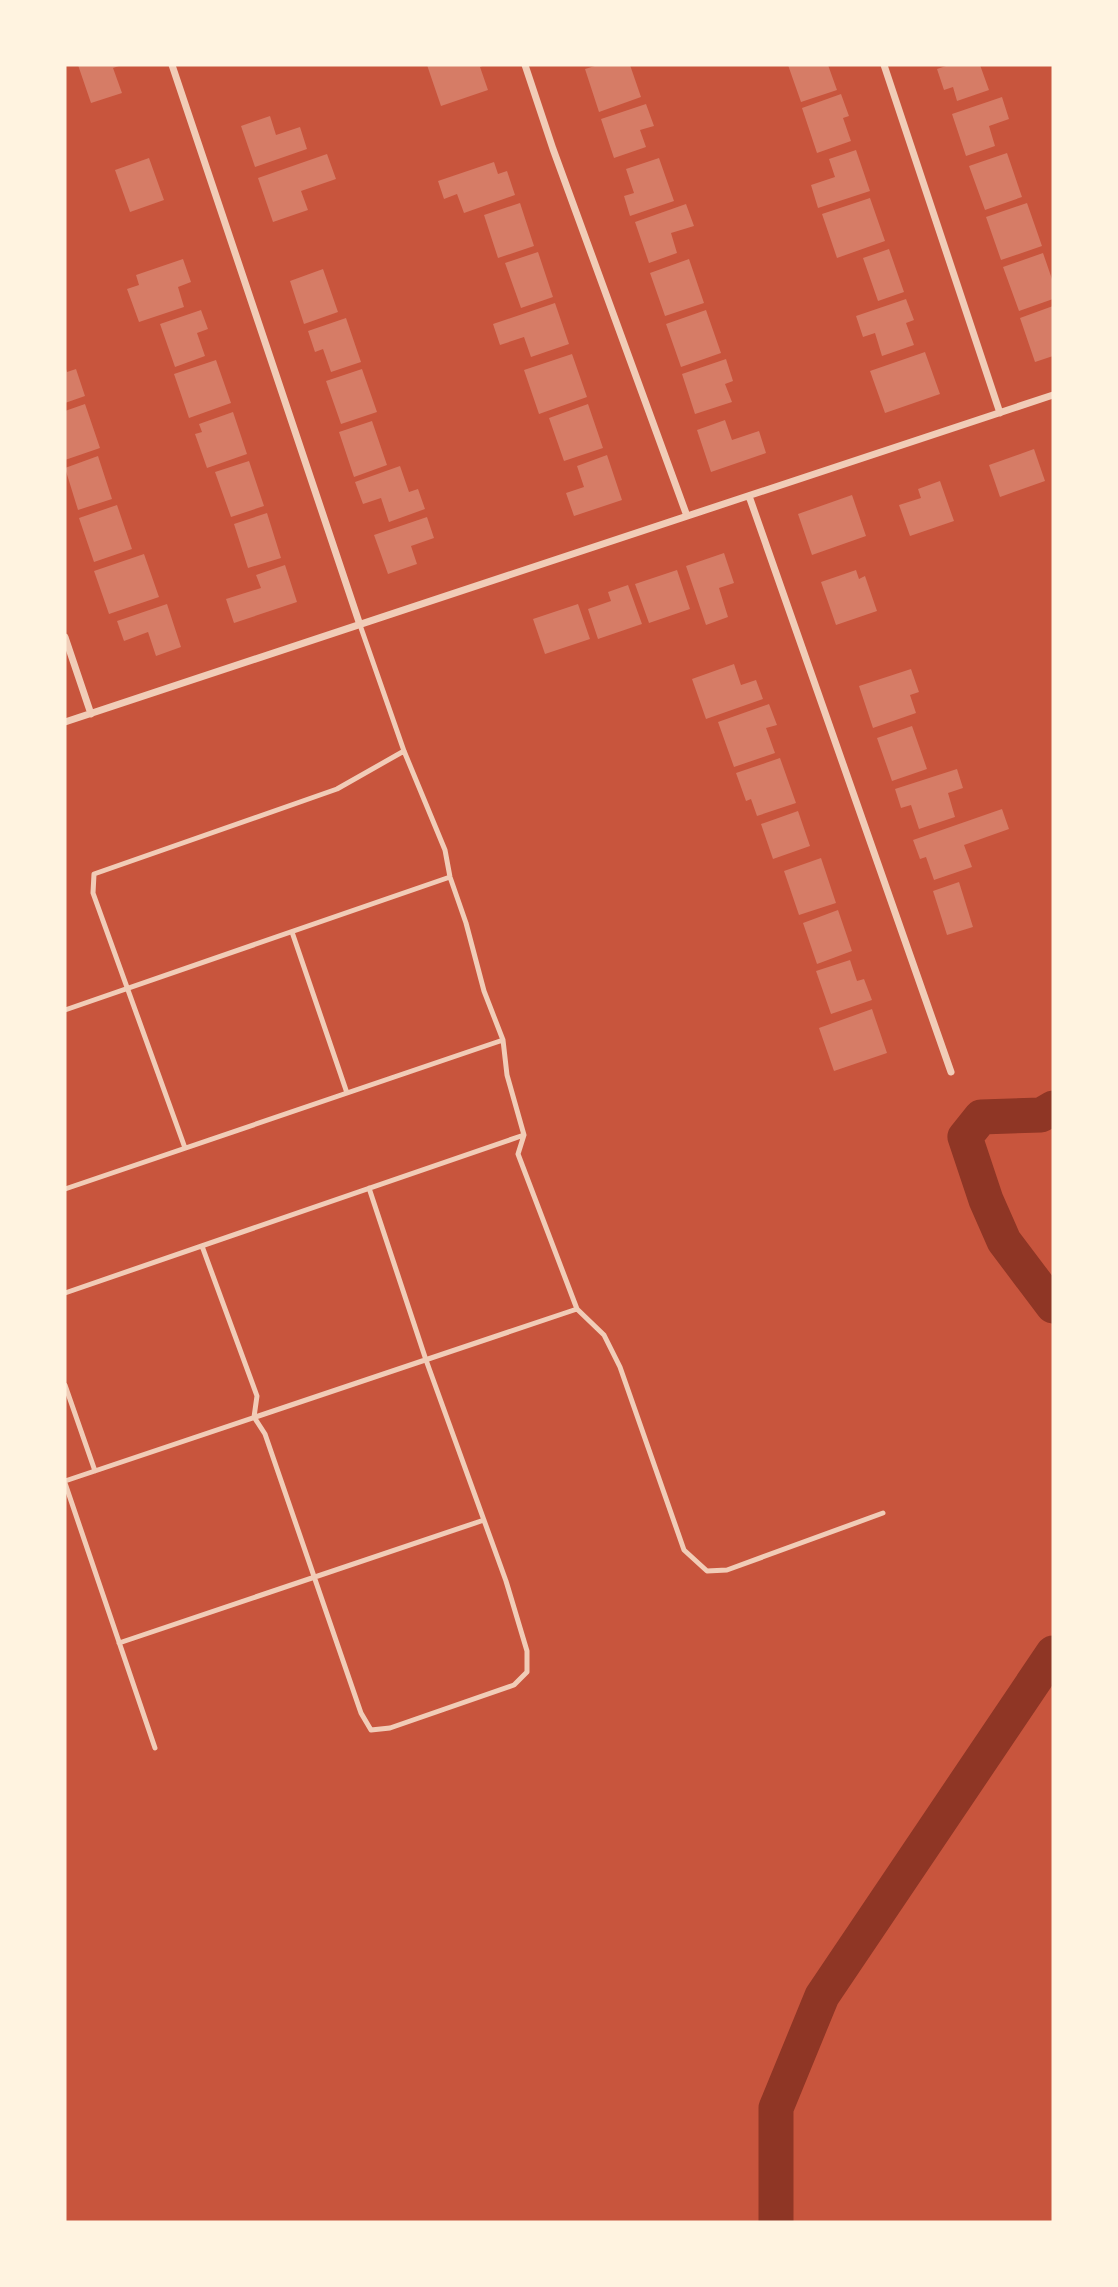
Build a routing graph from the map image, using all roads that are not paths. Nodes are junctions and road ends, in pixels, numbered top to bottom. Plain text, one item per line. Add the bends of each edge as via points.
1 (172, 65) edge
2 (525, 65) edge
3 (884, 65) edge
4 (1053, 395) edge
5 (1000, 413) junction
6 (749, 496) junction
7 (687, 516) junction
8 (360, 625) junction
9 (65, 637) edge
10 (91, 714) junction
11 (65, 722) edge
12 (404, 751) junction
13 (450, 877) junction
14 (292, 932) junction
15 (128, 988) junction
16 (65, 1010) edge
17 (503, 1040) junction
18 (951, 1072) dead end
19 (347, 1093) junction
20 (524, 1135) junction
21 (185, 1148) junction
22 (369, 1188) junction
23 (65, 1189) edge
24 (202, 1246) junction
25 (65, 1293) edge
26 (577, 1309) junction
27 (426, 1360) junction
28 (65, 1385) edge
29 (254, 1418) junction
30 (95, 1471) junction
31 (65, 1482) edge
32 (883, 1513) dead end
33 (484, 1520) junction
34 (315, 1578) junction
35 (119, 1643) junction
36 (155, 1748) dead end

1 - 8 street
2 - 7 street
3 - 5 street
4 - 5 street
5 - 6 street
6 - 7 street
6 - 18 street
7 - 8 street
8 - 10 street
8 - 12 lane
9 - 10 street
10 - 11 street
12 - 13 lane via 445,850
12 - 15 lane via 337,789 94,874 93,893
13 - 14 lane
13 - 17 lane
14 - 15 lane
14 - 19 lane
15 - 16 lane
15 - 21 lane
17 - 19 lane
17 - 20 lane via 507,1075
19 - 21 lane
20 - 22 lane
20 - 26 lane via 518,1154
21 - 23 lane
22 - 24 lane
22 - 27 lane
24 - 25 lane
24 - 29 lane via 257,1396
26 - 27 lane
26 - 32 lane via 604,1335 620,1367 684,1550 707,1571 727,1570
27 - 29 lane
27 - 33 lane
28 - 30 lane
29 - 30 lane
29 - 34 lane via 265,1434
30 - 31 lane
31 - 35 lane
33 - 34 lane
33 - 34 lane via 527,1651 527,1672 514,1685 402,1724 371,1730 361,1713
34 - 35 lane
35 - 36 lane

